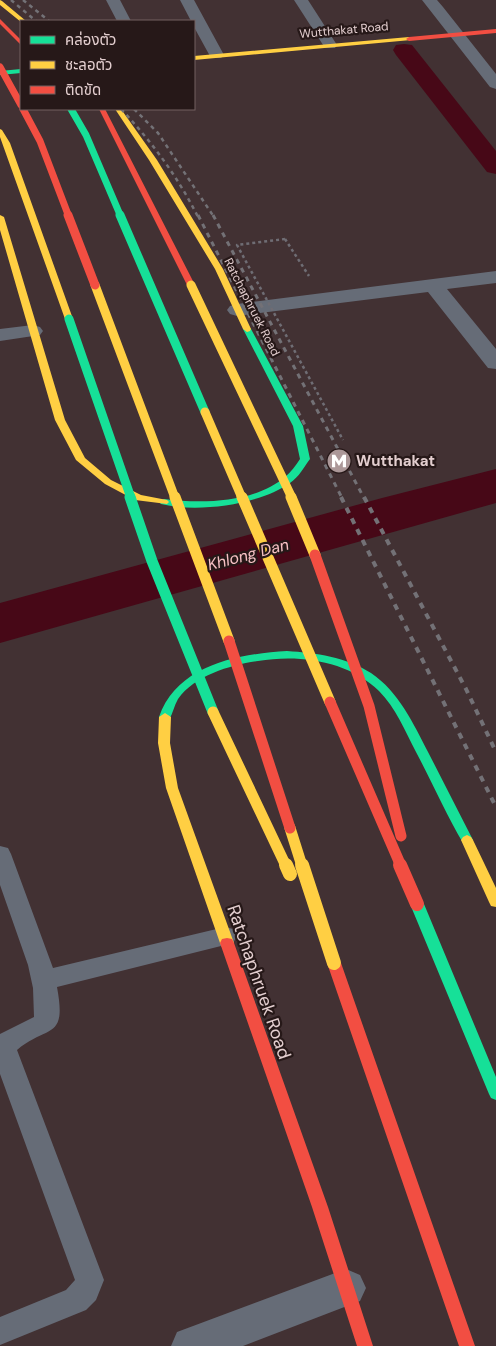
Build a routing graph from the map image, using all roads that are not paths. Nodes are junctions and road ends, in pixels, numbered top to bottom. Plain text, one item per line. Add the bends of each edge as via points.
1 (113, 0) edge
2 (187, 0) edge
3 (301, 0) edge
4 (429, 0) edge
5 (0, 2) edge
6 (22, 20) edge
7 (123, 20) edge
8 (0, 21) edge
9 (496, 31) edge
10 (458, 34) junction
11 (20, 42) edge
12 (330, 45) junction
13 (488, 53) dead end
14 (471, 54) junction
15 (216, 55) junction
16 (195, 58) edge
17 (0, 67) edge
18 (20, 71) edge
19 (0, 73) edge
20 (20, 80) edge
21 (0, 82) edge
22 (496, 84) edge
23 (20, 103) edge
24 (24, 110) edge
25 (72, 110) edge
26 (102, 110) edge
27 (119, 110) edge
28 (0, 132) edge
29 (0, 216) edge
30 (496, 276) edge
31 (432, 284) junction
32 (237, 310) junction
33 (33, 331) junction
34 (0, 335) edge
35 (496, 363) edge
36 (0, 854) edge
37 (496, 902) edge
38 (417, 904) junction
39 (224, 936) junction
40 (334, 963) junction
41 (44, 980) junction
42 (496, 1094) edge
43 (346, 1288) junction
44 (0, 1331) edge
45 (191, 1346) edge
46 (365, 1346) edge
47 (467, 1346) edge

1 - 7 street
2 - 15 street
3 - 12 street
4 - 10 street
5 - 6 main road
8 - 11 main road
9 - 10 main road, Wutthakat Road
10 - 12 main road, Wutthakat Road
10 - 14 street
12 - 15 main road, Wutthakat Road
13 - 14 street
14 - 22 street
15 - 16 main road, Wutthakat Road
17 - 23 main road, bridge
18 - 19 main road
20 - 21 main road
24 - 40 main road, bridge via 40,141 221,618
25 - 38 main road, bridge via 86,135
26 - 38 main road, bridge via 294,503 369,706
27 - 32 main road, Ratchaphruek Road via 219,269
28 - 40 main road, bridge via 14,163 144,540 182,640 232,756
29 - 33 main road, Ratchaphruek Road
30 - 31 street
31 - 32 street
31 - 35 street
32 - 33 main road, Ratchaphruek Road via 298,426 305,459 288,480 264,493 226,501 181,505 138,498 108,482 81,460 60,420
33 - 34 street
36 - 41 lane
37 - 39 main road, Ratchaphruek Road via 463,830 400,712 374,681 330,660 302,654 258,656 212,669 191,680 172,699 162,731 172,788
38 - 42 main road
39 - 41 lane
39 - 43 main road, Ratchaphruek Road
40 - 47 main road
41 - 44 lane via 49,1000 46,1022 7,1042 3,1048 88,1270 89,1285 85,1294 76,1300
43 - 45 street
43 - 46 main road, Ratchaphruek Road

